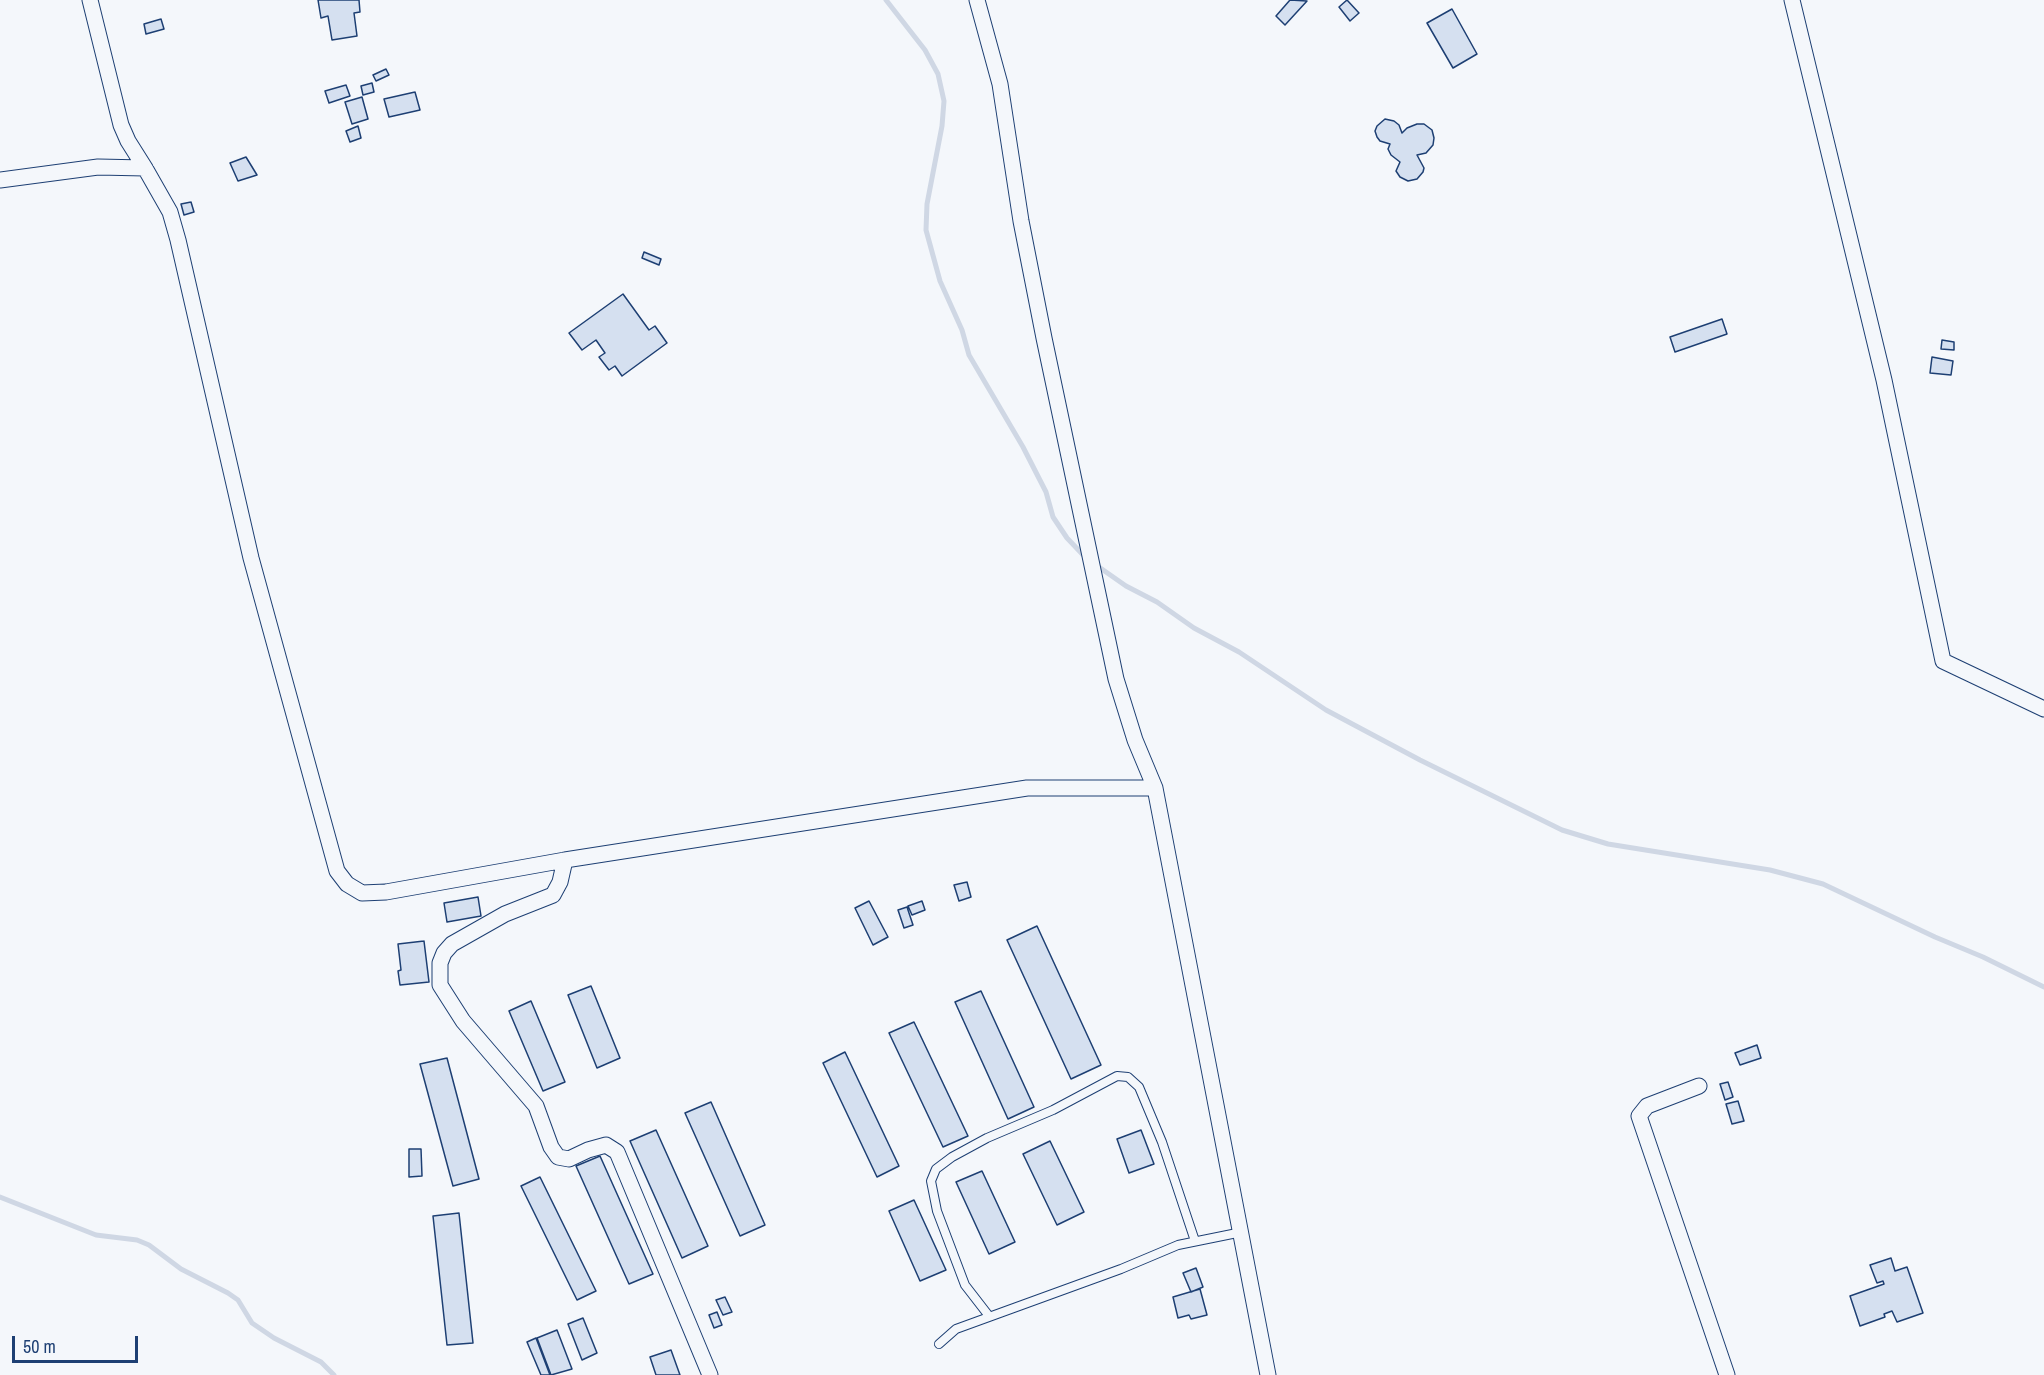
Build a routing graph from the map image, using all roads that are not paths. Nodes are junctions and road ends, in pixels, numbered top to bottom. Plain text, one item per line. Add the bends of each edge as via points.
1 (90, 0) edge
2 (977, 0) edge
3 (1792, 0) edge
4 (145, 168) junction
5 (0, 180) edge
6 (2044, 709) edge
7 (1155, 788) junction
8 (565, 860) junction
9 (1699, 1086) dead end
10 (1242, 1232) junction
11 (1195, 1241) junction
12 (989, 1316) junction
13 (939, 1344) dead end
14 (710, 1375) edge
15 (1268, 1375) edge
16 (1727, 1375) edge

1 - 4 street via 121,125
2 - 7 street via 1000,84 1021,221 1116,679
3 - 6 street via 1884,380 1943,661
4 - 5 street via 98,167
4 - 8 street via 170,212 178,240 251,558 337,871 347,884 362,893
7 - 8 street via 1027,788
7 - 10 street
8 - 14 street via 553,895 505,914 453,944 440,963 440,985 464,1021 536,1106 558,1157 569,1160 606,1144 617,1152
9 - 16 street via 1647,1106 1639,1116
10 - 11 lane
10 - 15 street
11 - 12 lane
11 - 12 lane via 1162,1142 1139,1088 1128,1077 1117,1076 1053,1110 987,1138 936,1169 931,1181 938,1211 965,1285
12 - 13 lane via 956,1329

